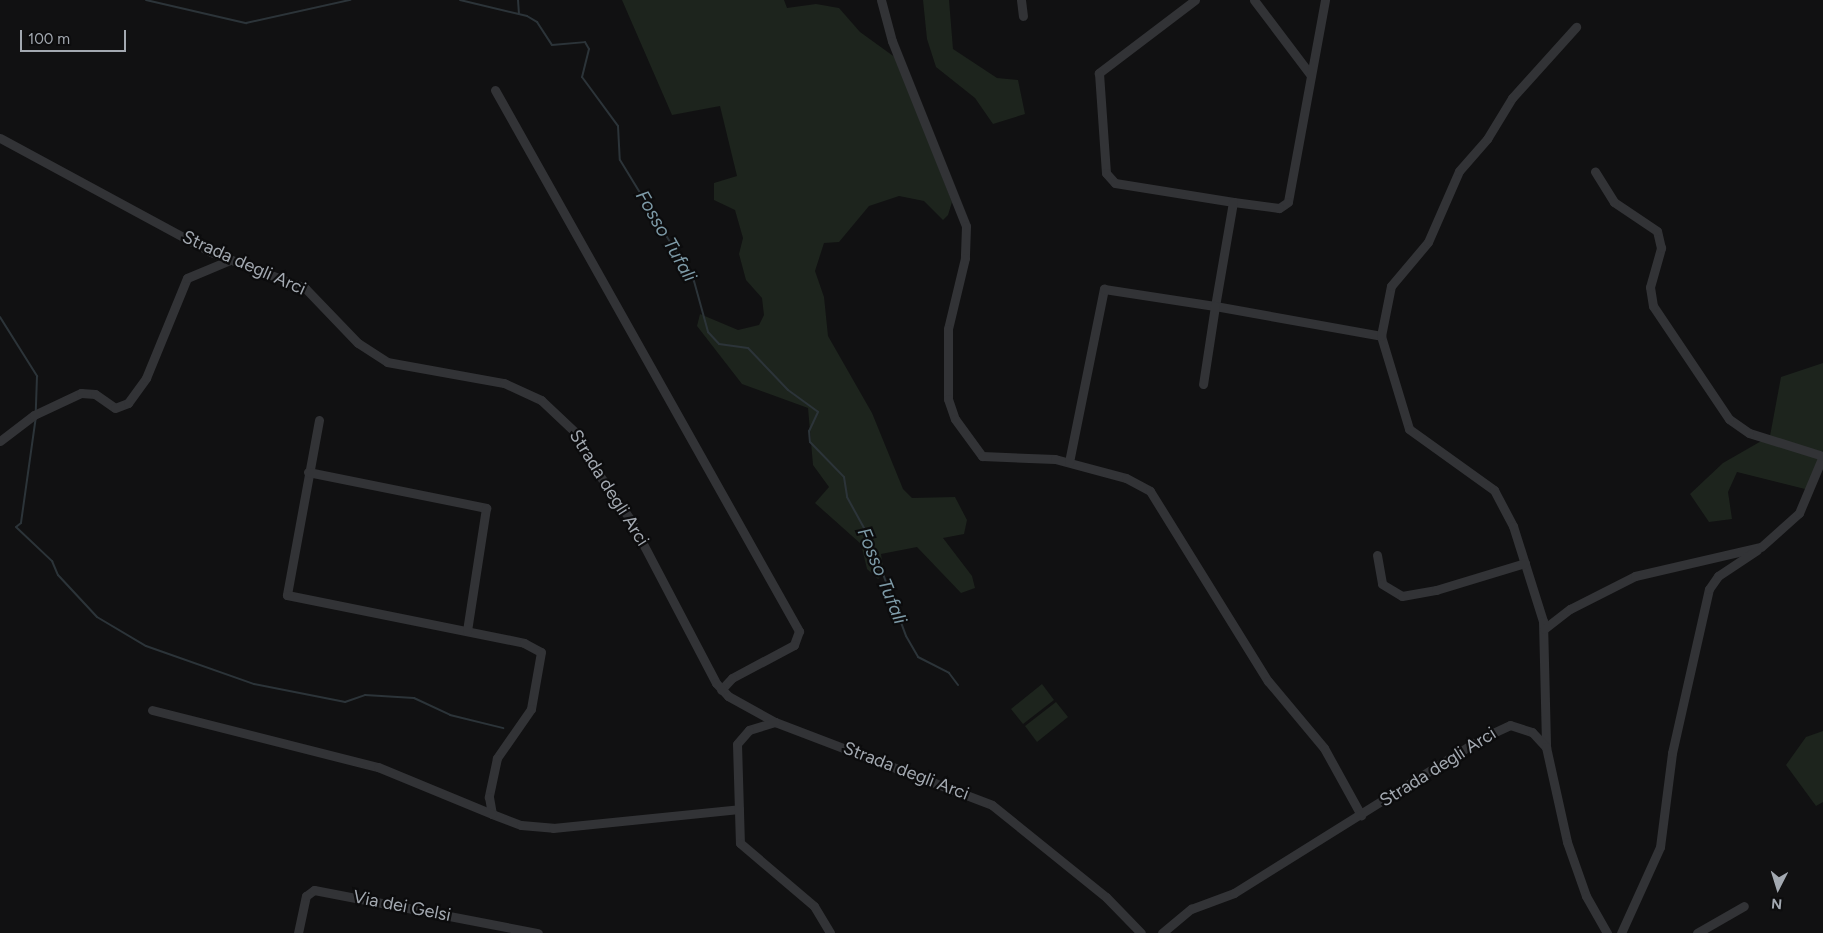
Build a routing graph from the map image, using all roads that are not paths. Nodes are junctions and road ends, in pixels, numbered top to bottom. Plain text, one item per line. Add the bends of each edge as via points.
1 (881, 0) edge
2 (1021, 0) edge
3 (1195, 0) edge
4 (1254, 0) edge
5 (1324, 0) edge
6 (1023, 16) dead end
7 (1576, 27) dead end
8 (1310, 74) junction
9 (495, 90) dead end
10 (0, 138) edge
11 (1595, 171) dead end
12 (1234, 202) junction
13 (230, 260) junction
14 (1215, 306) junction
15 (1381, 336) junction
16 (1203, 384) dead end
17 (319, 420) dead end
18 (0, 441) edge
19 (1823, 456) edge
20 (1069, 462) junction
21 (308, 472) junction
22 (1761, 547) junction
23 (1377, 555) dead end
24 (1525, 563) junction
25 (1544, 629) junction
26 (467, 632) junction
27 (721, 690) junction
28 (152, 710) dead end
29 (775, 722) junction
30 (1546, 747) junction
31 (739, 809) junction
32 (492, 814) junction
33 (1361, 816) junction
34 (1744, 906) dead end
35 (298, 933) edge
36 (538, 933) edge
37 (830, 933) edge
38 (1141, 933) edge
39 (1162, 933) edge
40 (1607, 933) edge
41 (1621, 933) edge
42 (1697, 933) edge

1 - 20 street via 892,41 966,226 965,254 948,329 950,410 972,449 982,456 1028,455
2 - 6 street
3 - 12 street via 1099,73 1106,173 1115,183
4 - 8 street
5 - 8 street
7 - 15 street via 1512,98 1487,138 1459,171 1428,242 1392,286
8 - 12 street via 1286,206
9 - 27 street via 799,631 794,644 732,678
10 - 13 street, Strada degli Arci
11 - 19 street via 1614,202 1656,229 1661,248 1650,287 1653,306 1729,419 1746,431
12 - 14 street
13 - 18 street via 188,278 146,378 128,404 113,407 95,394 81,393 34,415
13 - 27 street, Strada degli Arci via 308,291 358,343 387,362 509,384 551,408 575,432 592,466 635,526
14 - 15 street
14 - 16 street
14 - 20 street via 1112,288 1102,290
15 - 24 street via 1409,429 1496,493
17 - 21 street
19 - 22 street via 1799,513
20 - 33 street via 1132,480 1154,496 1268,681 1324,748
21 - 26 street via 486,508
21 - 26 street via 286,595
22 - 25 street via 1635,576 1570,609
22 - 41 street via 1718,576 1709,589 1672,753 1660,847
23 - 24 street via 1382,584 1402,596 1442,589
24 - 25 street
25 - 30 street
26 - 32 street via 530,644 542,657 530,712 499,753 490,793
27 - 29 street, Strada degli Arci via 742,707
28 - 32 street via 378,767
29 - 31 street via 749,730 738,741
29 - 38 street, Strada degli Arci via 992,805 1106,897
30 - 33 street, Strada degli Arci via 1529,730 1502,726
30 - 40 street via 1564,834 1586,896
31 - 32 street via 553,828 521,825
31 - 37 street via 742,848 808,900
33 - 39 street, Strada degli Arci via 1234,894 1191,909
34 - 42 street
35 - 36 street, Via dei Gelsi via 306,896 314,890

